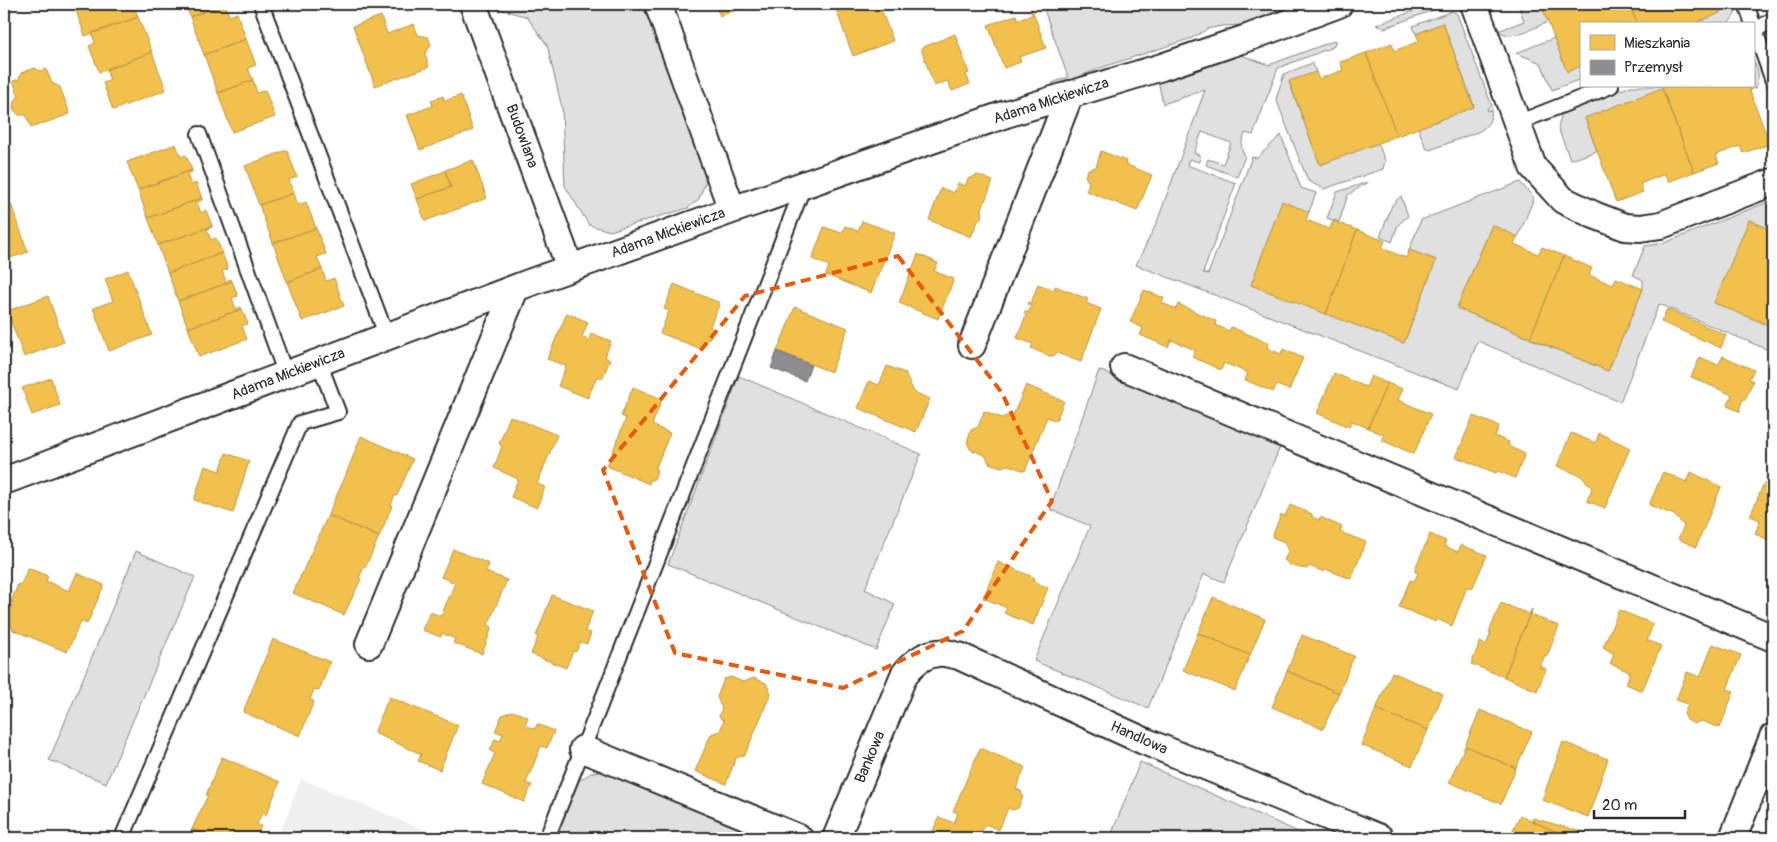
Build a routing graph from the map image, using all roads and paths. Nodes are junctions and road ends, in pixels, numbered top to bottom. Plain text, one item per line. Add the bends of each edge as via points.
1 (261, 4) edge
2 (474, 4) edge
3 (658, 4) edge
4 (1339, 4) edge
5 (1474, 4) edge
6 (1746, 4) edge
7 (1773, 20) edge
8 (1752, 22) edge
9 (1754, 27) edge
10 (1773, 81) edge
11 (1606, 88) edge
12 (1070, 94) junction
13 (1517, 123) junction
14 (199, 134) dead end
15 (1773, 182) edge
16 (804, 185) junction
17 (732, 210) junction
18 (570, 268) junction
19 (514, 289) junction
20 (387, 337) junction
21 (972, 345) dead end
22 (319, 362) junction
23 (1124, 367) dead end
24 (286, 374) junction
25 (4, 481) edge
26 (1773, 638) edge
27 (369, 644) dead end
28 (904, 675) joint
29 (1773, 737) edge
30 (583, 749) junction
31 (122, 838) edge
32 (547, 838) edge
33 (799, 838) edge
34 (836, 838) edge
35 (1380, 838) edge
36 (1733, 838) edge

1 - 20 lane
2 - 18 street, Budowlana
3 - 17 street
4 - 12 street, Adama Mickiewicza via 1162,67
5 - 13 street
6 - 8 lane
7 - 9 lane
9 - 10 lane
11 - 13 lane
12 - 16 street, Adama Mickiewicza
12 - 21 street
13 - 15 street via 1533,167 1563,200 1625,227 1661,225
14 - 24 lane
16 - 17 street, Adama Mickiewicza
16 - 30 lane
17 - 18 street, Adama Mickiewicza
18 - 19 street, Adama Mickiewicza
19 - 20 street, Adama Mickiewicza
19 - 27 street
20 - 22 street, Adama Mickiewicza
22 - 24 street, Adama Mickiewicza
22 - 31 lane via 338,412 300,423
23 - 26 street
24 - 25 street, Adama Mickiewicza
28 - 34 street, Bankowa
28 - 35 street, Handlowa via 912,664 938,653 959,656 1144,741
29 - 36 street
30 - 32 lane
30 - 33 street

